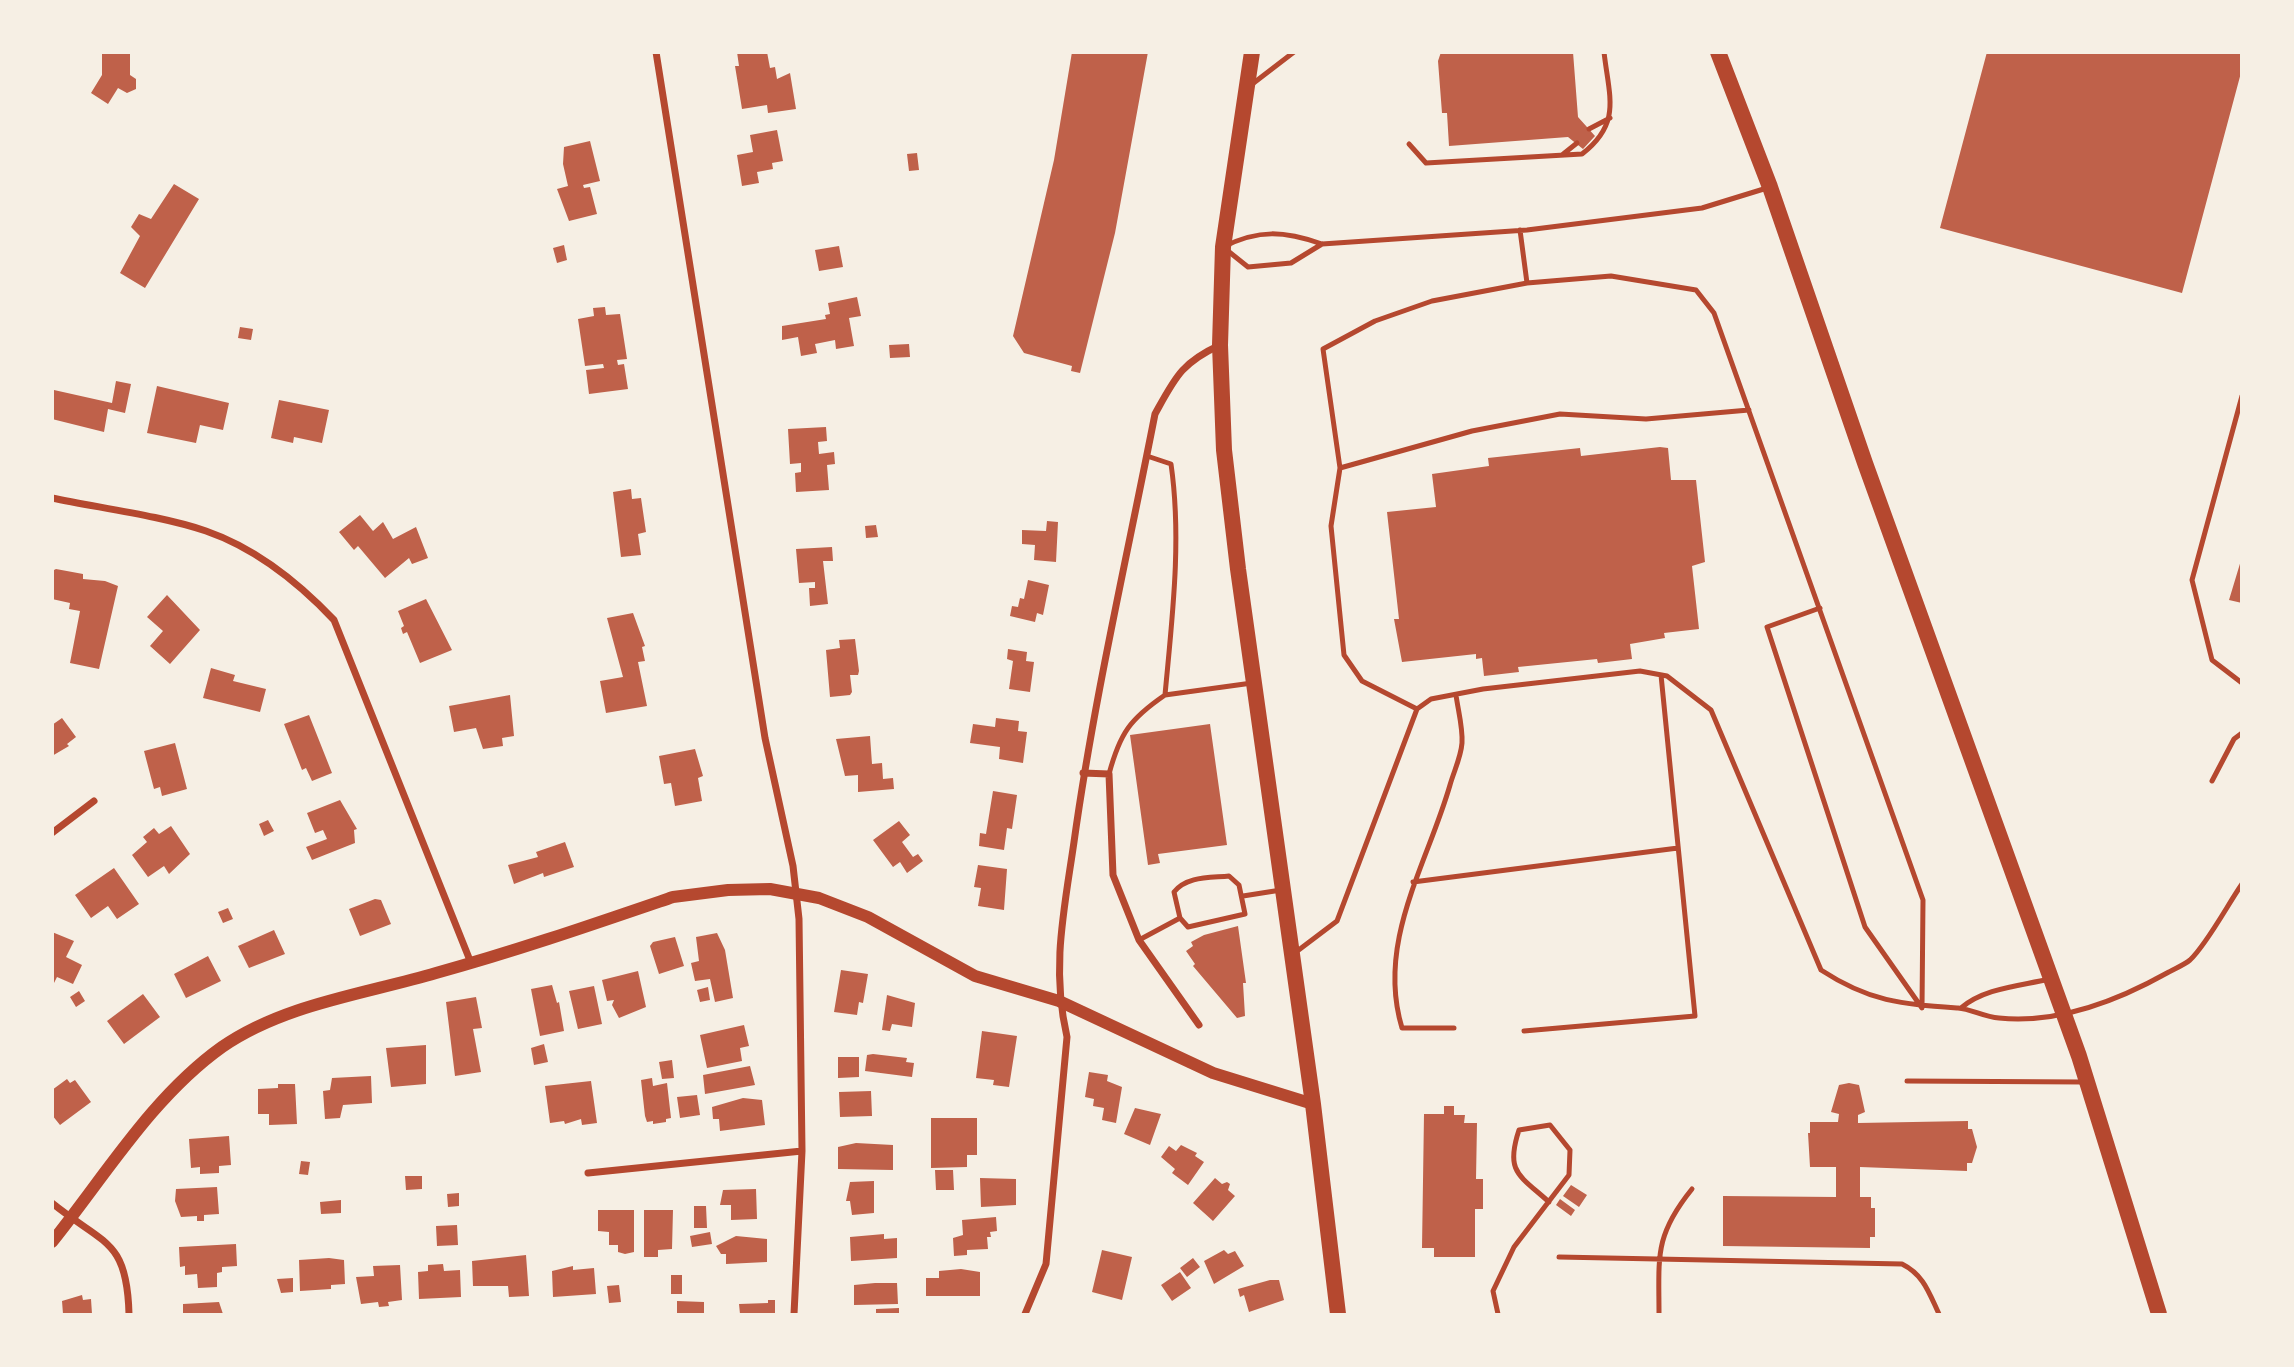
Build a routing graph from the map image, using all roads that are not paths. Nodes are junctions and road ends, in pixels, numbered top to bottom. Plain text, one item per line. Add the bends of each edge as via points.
1 (656, 52) edge
2 (1252, 52) edge
3 (1294, 52) edge
4 (1604, 52) edge
5 (1718, 52) edge
6 (1245, 89) junction
7 (1611, 117) junction
8 (1588, 130) dead end
9 (1577, 143) dead end
10 (1409, 144) dead end
11 (1562, 155) junction
12 (1770, 187) junction
13 (1520, 230) junction
14 (1322, 244) junction
15 (1223, 247) junction
16 (1527, 284) junction
17 (1220, 345) junction
18 (2242, 396) edge
19 (1749, 410) junction
20 (1147, 456) junction
21 (1340, 468) junction
22 (52, 498) edge
23 (1820, 608) junction
24 (1661, 674) junction
25 (1255, 683) junction
26 (2242, 683) edge
27 (1165, 695) junction
28 (1456, 695) junction
29 (1417, 709) junction
30 (2242, 733) edge
31 (1083, 773) junction
32 (1109, 774) junction
33 (2212, 781) dead end
34 (94, 801) dead end
35 (52, 833) edge
36 (1678, 848) junction
37 (1413, 882) junction
38 (2242, 884) edge
39 (1281, 890) junction
40 (796, 894) junction
41 (1242, 896) junction
42 (1180, 918) junction
43 (1139, 940) junction
44 (1292, 955) junction
45 (471, 963) junction
46 (2049, 979) junction
47 (1059, 1001) junction
48 (1922, 1008) junction
49 (1961, 1008) junction
50 (2062, 1016) junction
51 (1199, 1025) dead end
52 (1454, 1028) dead end
53 (1524, 1031) dead end
54 (1907, 1081) dead end
55 (2087, 1082) junction
56 (1313, 1104) junction
57 (802, 1151) junction
58 (588, 1172) dead end
59 (1692, 1189) dead end
60 (1549, 1202) junction
61 (52, 1203) edge
62 (72, 1218) junction
63 (52, 1242) edge
64 (1559, 1257) dead end
65 (1659, 1259) junction
66 (129, 1314) edge
67 (794, 1314) edge
68 (1025, 1314) edge
69 (1338, 1314) edge
70 (1498, 1314) edge
71 (1659, 1314) edge
72 (1939, 1314) edge
73 (2159, 1314) edge

1 - 40 street via 765,738
2 - 6 main road
3 - 6 lane
4 - 7 lane
5 - 12 main road
6 - 15 main road
7 - 8 lane
7 - 11 lane via 1599,141 1582,154
9 - 11 lane
10 - 11 lane via 1426,163
12 - 13 lane via 1702,208
12 - 46 main road
13 - 14 lane
13 - 16 lane
14 - 15 lane via 1295,235 1253,234
14 - 15 lane via 1291,263 1248,267
15 - 17 main road
16 - 19 lane via 1611,276 1696,290 1714,313
16 - 21 lane via 1432,301 1375,321 1323,349
17 - 20 street via 1190,360 1178,372 1155,414
17 - 25 main road via 1224,450
18 - 26 lane via 2192,580 2212,660
19 - 21 lane via 1646,419 1560,414 1472,431
19 - 23 lane
20 - 27 lane via 1171,464 1174,487 1173,604
20 - 31 street
21 - 29 lane via 1331,526 1344,656 1362,681
22 - 45 street via 205,530 273,567 334,620
23 - 48 lane via 1923,900
23 - 48 lane via 1767,627 1866,927
24 - 28 lane via 1640,671
24 - 36 lane
24 - 48 lane via 1711,710 1821,970 1848,987
25 - 27 lane
25 - 39 main road
27 - 32 lane via 1130,721
28 - 29 lane via 1431,699
28 - 37 lane via 1462,743 1441,819
29 - 44 lane via 1337,921
30 - 33 lane via 2234,738
31 - 32 street
31 - 47 street via 1057,966
32 - 43 street via 1113,875
34 - 35 street
36 - 37 lane
36 - 53 lane via 1695,1016
37 - 52 lane via 1395,954 1396,1009 1402,1028
38 - 50 lane via 2190,960 2137,990
39 - 41 lane
39 - 44 main road
40 - 45 street via 747,889 673,897
40 - 47 street via 868,917 975,976
40 - 57 street
41 - 42 lane via 1245,914 1188,927
41 - 42 lane via 1239,885 1228,876 1181,884 1174,892
42 - 43 lane
43 - 51 street
44 - 56 main road
45 - 62 street via 308,1008 270,1021 229,1043 162,1102
46 - 49 lane via 1984,994
46 - 50 main road
47 - 56 street via 1213,1073
47 - 68 street via 1067,1037 1046,1264
48 - 49 lane
49 - 50 lane via 2001,1019
50 - 55 main road
54 - 55 lane
55 - 73 main road
56 - 69 main road
57 - 58 street
57 - 67 street
59 - 65 lane via 1665,1227
60 - 60 lane via 1569,1175 1570,1150 1550,1125 1519,1130 1511,1155 1515,1172
60 - 70 lane via 1514,1247 1493,1291
61 - 62 street
62 - 63 street
62 - 66 street via 103,1239 118,1256 128,1278
64 - 65 lane
65 - 71 lane
65 - 72 lane via 1902,1264 1923,1281

